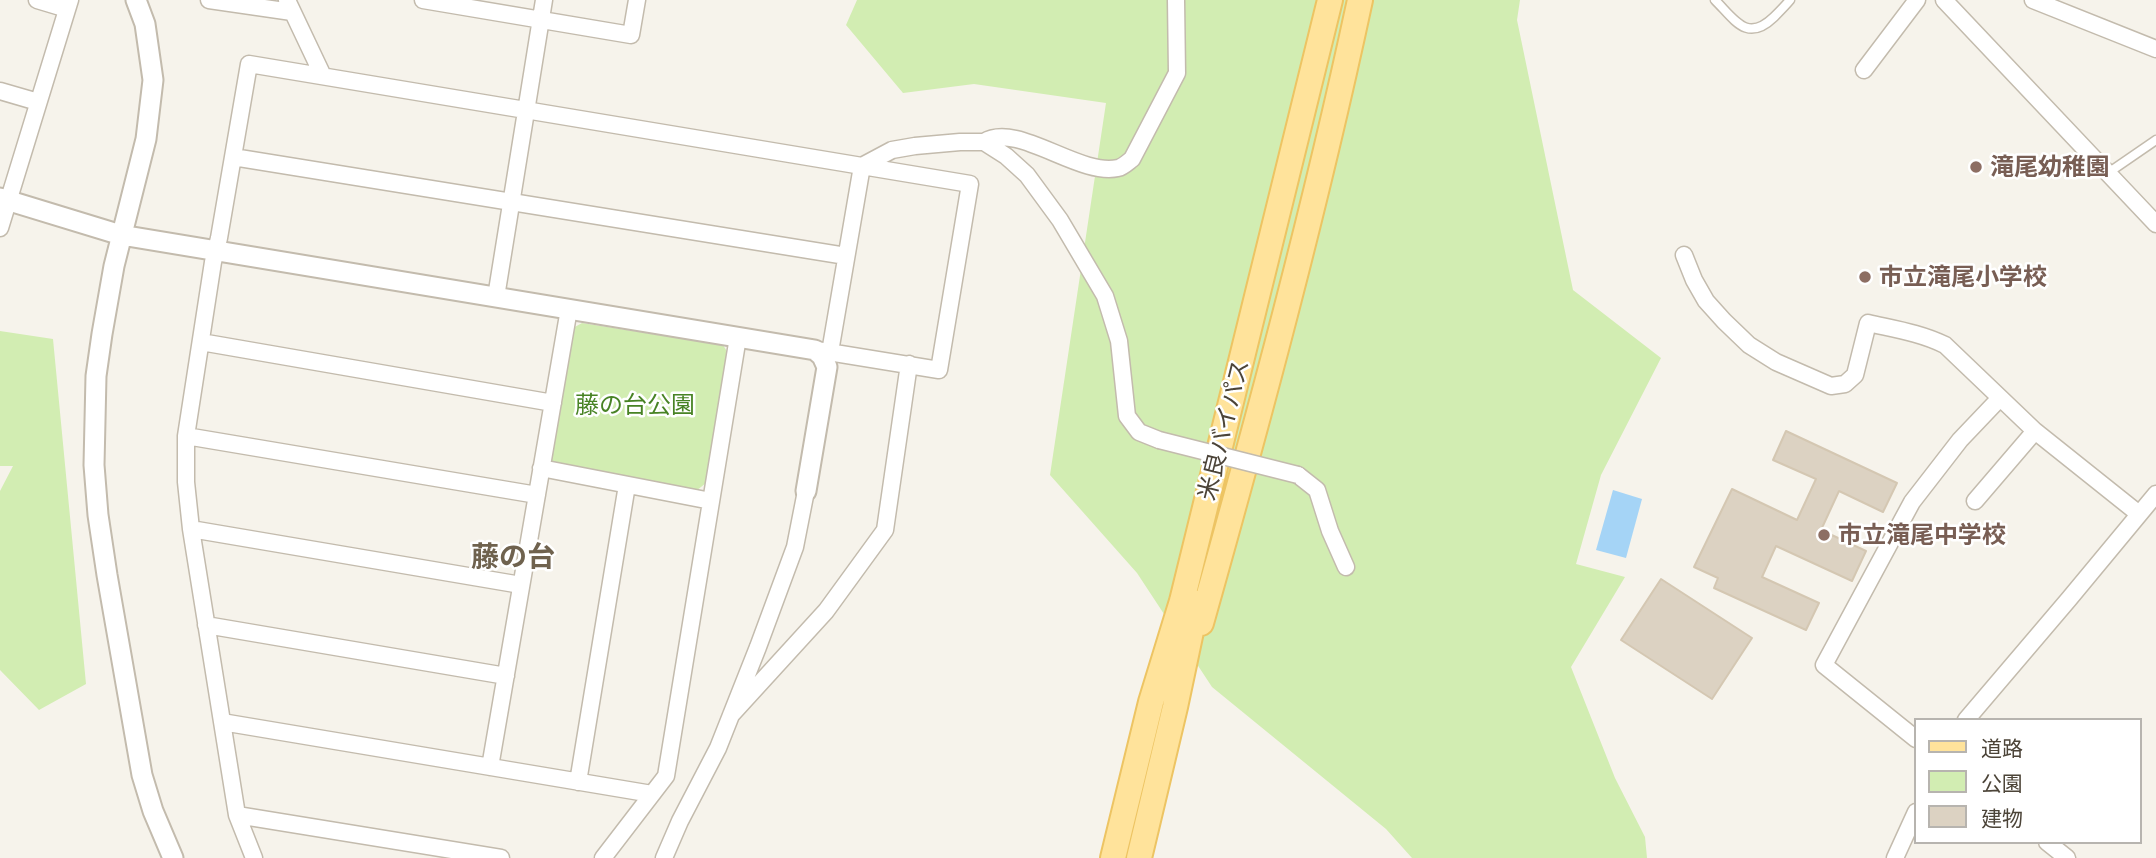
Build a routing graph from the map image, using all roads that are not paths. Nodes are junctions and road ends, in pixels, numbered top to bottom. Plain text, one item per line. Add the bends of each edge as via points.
1 (37, 0) edge
2 (136, 0) edge
3 (209, 0) edge
4 (423, 0) edge
5 (544, 0) edge
6 (637, 0) edge
7 (1176, 0) edge
8 (1313, 0) edge
9 (1330, 0) edge
10 (1340, 0) edge
11 (1360, 0) edge
12 (1714, 0) edge
13 (1790, 0) edge
14 (1917, 0) edge
15 (1944, 0) edge
16 (2033, 0) edge
17 (68, 5) edge
18 (290, 6) edge
19 (541, 20) junction
20 (2156, 49) edge
21 (1864, 70) dead end
22 (323, 76) junction
23 (0, 91) edge
24 (38, 102) junction
25 (526, 110) junction
26 (2156, 140) edge
27 (984, 142) junction
28 (233, 157) junction
29 (862, 166) junction
30 (2108, 173) junction
31 (4, 199) edge
32 (512, 202) junction
33 (2156, 224) edge
34 (0, 228) edge
35 (121, 235) junction
36 (216, 251) junction
37 (1684, 255) dead end
38 (846, 256) junction
39 (496, 297) junction
40 (569, 309) junction
41 (738, 337) junction
42 (201, 342) junction
43 (803, 347) junction
44 (830, 352) junction
45 (909, 365) junction
46 (2000, 398) junction
47 (552, 402) junction
48 (2035, 431) junction
49 (186, 436) junction
50 (541, 468) junction
51 (627, 485) junction
52 (806, 491) joint
53 (2156, 494) edge
54 (537, 495) junction
55 (711, 501) junction
56 (1975, 501) dead end
57 (2139, 513) junction
58 (191, 529) junction
59 (1346, 567) dead end
60 (521, 585) junction
61 (206, 625) junction
62 (506, 676) junction
63 (1163, 705) junction
64 (731, 715) junction
65 (1968, 718) edge
66 (222, 722) junction
67 (1914, 736) edge
68 (490, 767) junction
69 (578, 782) junction
70 (652, 794) junction
71 (237, 815) junction
72 (1914, 816) edge
73 (2050, 844) edge
74 (173, 858) edge
75 (254, 858) edge
76 (501, 858) edge
77 (603, 858) edge
78 (664, 858) edge
79 (1113, 858) edge
80 (1139, 858) edge
81 (1895, 858) edge
82 (2067, 858) edge

1 - 17 street
2 - 35 street via 145,24 153,80 146,139
3 - 18 street
4 - 19 street
5 - 19 street
6 - 19 street via 631,35
7 - 27 street via 1177,73 1132,159 1119,168 1097,168 1019,140 992,137
8 - 63 main road via 1175,585
9 - 63 main road, 米良バイパス via 1182,601
10 - 63 main road, 米良バイパス via 1219,501
11 - 63 main road via 1308,228 1204,614
12 - 13 lane via 1739,24 1754,29 1763,28
14 - 21 street
15 - 30 street
16 - 20 street
17 - 24 street
18 - 22 street
19 - 25 street
22 - 25 street
22 - 28 street via 249,64
23 - 24 street
24 - 31 street
25 - 29 street
25 - 32 street
26 - 30 lane
27 - 29 street via 892,150
27 - 59 street, bridge via 1027,175 1105,296 1119,341 1127,416 1139,432 1298,475 1317,491
28 - 32 street
28 - 36 street
29 - 38 street
29 - 45 street via 970,184 939,370
30 - 33 street
31 - 34 street
31 - 35 street
32 - 38 street
32 - 39 street
35 - 36 street
35 - 74 street via 96,376 98,515 142,775
36 - 39 street
36 - 42 street
37 - 46 street via 1700,291 1724,321 1749,345 1809,378 1831,386 1845,384 1855,375 1868,323 1945,345
38 - 44 street
39 - 40 street
40 - 41 street
40 - 47 street
41 - 43 street
41 - 55 street
42 - 47 street
42 - 49 street
43 - 44 street
43 - 52 street via 820,353 827,367
44 - 45 street
45 - 64 street via 885,530 826,611
46 - 48 street
46 - 67 street via 1912,502 1824,665
47 - 50 street
48 - 56 street
48 - 57 street
49 - 54 street
49 - 58 street
50 - 51 street
50 - 54 street
51 - 55 street
51 - 69 street
52 - 64 street via 795,547
53 - 57 street
54 - 60 street
55 - 70 street via 666,776
57 - 65 street
58 - 60 street
58 - 61 street
60 - 62 street
61 - 62 street
61 - 66 street
62 - 68 street
63 - 79 main road, 米良バイパス
63 - 80 main road, 米良バイパス
64 - 78 street
66 - 68 street
66 - 71 street
68 - 69 street
69 - 70 street
70 - 77 street
71 - 75 street
71 - 76 street
72 - 81 street
73 - 82 street

